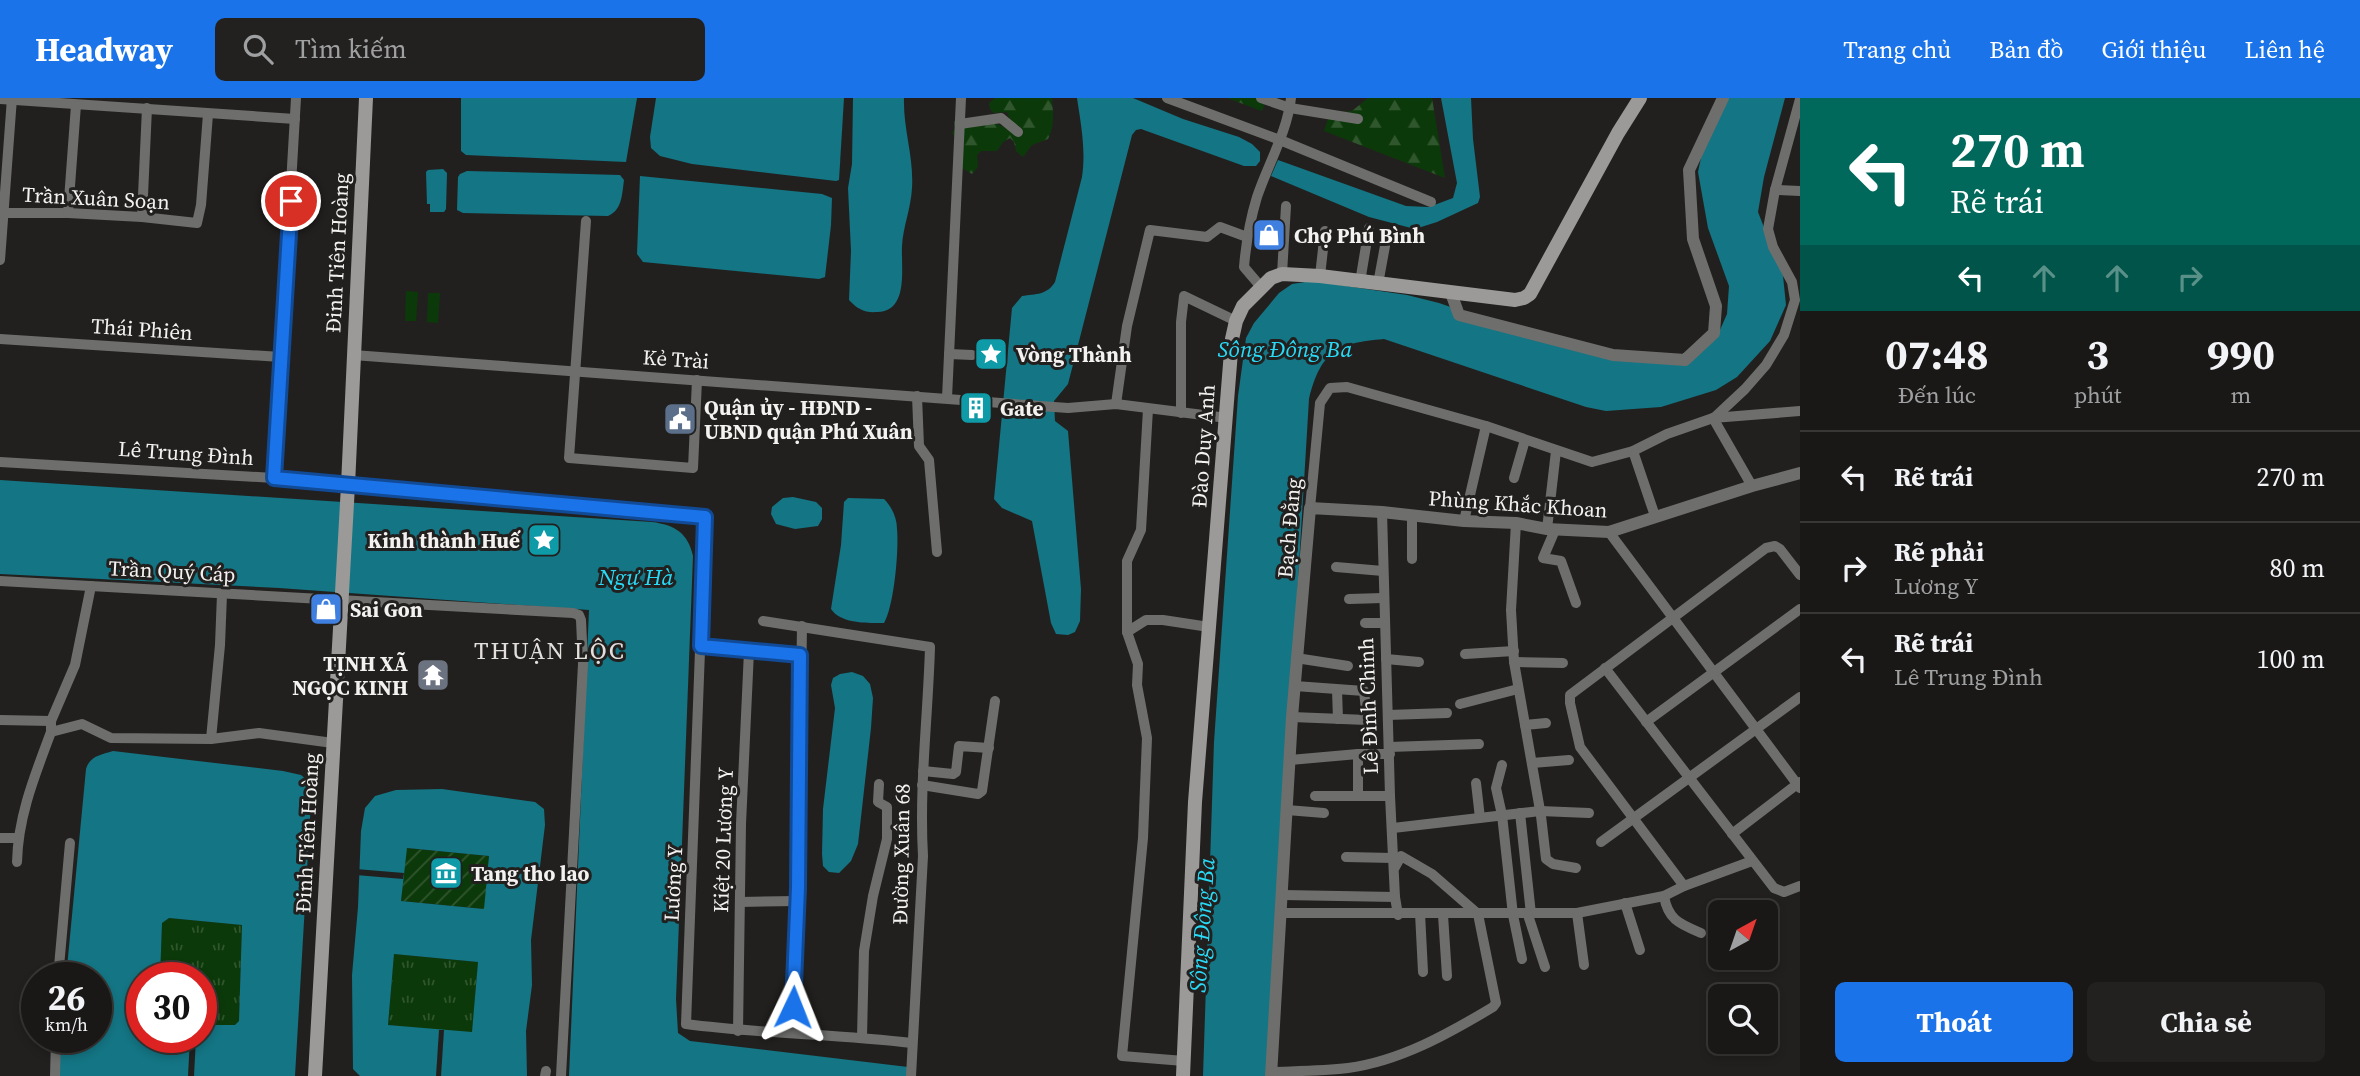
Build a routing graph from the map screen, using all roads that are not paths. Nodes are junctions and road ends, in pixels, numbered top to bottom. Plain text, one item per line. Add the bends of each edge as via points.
1 (296, 98) edge
2 (366, 98) edge
3 (961, 98) edge
4 (1167, 98) edge
5 (1261, 98) edge
6 (1640, 98) edge
7 (1723, 98) edge
8 (0, 99) edge
9 (11, 99) edge
10 (1800, 99) edge
11 (1290, 103) edge
12 (76, 105) junction
13 (147, 108) junction
14 (208, 114) junction
15 (295, 119) junction
16 (1359, 119) dead end
17 (960, 124) junction
18 (1018, 132) dead end
19 (1278, 145) junction
20 (1775, 190) junction
21 (1800, 191) edge
22 (1431, 202) dead end
23 (1286, 206) dead end
24 (2, 213) edge
25 (68, 213) junction
26 (142, 217) junction
27 (586, 221) dead end
28 (1369, 228) dead end
29 (1325, 231) dead end
30 (1247, 237) junction
31 (1385, 246) dead end
32 (0, 260) edge
33 (1282, 274) junction
34 (1320, 276) junction
35 (1360, 282) junction
36 (1378, 284) junction
37 (1261, 287) junction
38 (1451, 293) junction
39 (1236, 321) junction
40 (0, 339) edge
41 (949, 354) junction
42 (352, 355) junction
43 (972, 355) dead end
44 (281, 357) junction
45 (575, 371) junction
46 (697, 380) junction
47 (917, 396) junction
48 (947, 398) junction
49 (1116, 404) junction
50 (1148, 409) junction
51 (1800, 411) edge
52 (1181, 413) junction
53 (1227, 418) junction
54 (1713, 418) junction
55 (1486, 426) junction
56 (1525, 440) junction
57 (1556, 451) junction
58 (1633, 451) junction
59 (0, 462) edge
60 (1800, 473) edge
61 (274, 478) junction
62 (1514, 478) dead end
63 (1752, 486) junction
64 (347, 490) junction
65 (1310, 508) junction
66 (1382, 512) junction
67 (1412, 516) junction
68 (1655, 516) junction
69 (705, 517) joint
70 (1464, 522) junction
71 (1516, 523) junction
72 (1551, 529) junction
73 (1609, 532) junction
74 (937, 552) dead end
75 (1412, 559) dead end
76 (1336, 566) dead end
77 (1383, 571) junction
78 (1800, 575) edge
79 (0, 581) edge
80 (91, 586) junction
81 (222, 594) junction
82 (341, 595) junction
83 (1383, 598) junction
84 (1349, 599) dead end
85 (1576, 603) dead end
86 (1800, 609) edge
87 (1673, 617) junction
88 (763, 621) dead end
89 (1365, 622) dead end
90 (1383, 623) junction
91 (802, 626) junction
92 (1209, 626) junction
93 (1127, 632) junction
94 (701, 646) junction
95 (1374, 650) dead end
96 (750, 651) junction
97 (1465, 654) dead end
98 (800, 655) junction
99 (1386, 655) junction
100 (1514, 657) junction
101 (1296, 658) junction
102 (1419, 662) dead end
103 (1563, 663) dead end
104 (1348, 666) dead end
105 (1605, 668) junction
106 (1714, 672) junction
107 (1295, 685) junction
108 (1518, 689) junction
109 (1337, 690) junction
110 (1800, 697) edge
111 (995, 701) dead end
112 (1460, 704) dead end
113 (1447, 713) dead end
114 (1388, 715) junction
115 (1292, 717) junction
116 (1338, 719) junction
117 (0, 720) edge
118 (1646, 722) junction
119 (1546, 723) dead end
120 (1525, 725) junction
121 (51, 727) junction
122 (1756, 729) junction
123 (211, 739) junction
124 (333, 743) junction
125 (1479, 744) dead end
126 (989, 748) junction
127 (1390, 750) junction
128 (1358, 754) junction
129 (1290, 760) junction
130 (1569, 761) dead end
131 (1532, 763) junction
132 (1502, 765) dead end
133 (923, 771) junction
134 (1689, 778) junction
135 (1476, 783) dead end
136 (879, 784) dead end
137 (922, 785) junction
138 (1799, 785) edge
139 (1358, 795) junction
140 (1315, 796) dead end
141 (1390, 796) junction
142 (1287, 810) junction
143 (1540, 811) junction
144 (1324, 813) dead end
145 (1520, 813) junction
146 (1588, 813) dead end
147 (1502, 816) junction
148 (1480, 818) junction
149 (1634, 818) junction
150 (1393, 828) junction
151 (1732, 834) junction
152 (0, 838) edge
153 (17, 838) junction
154 (1601, 842) dead end
155 (70, 843) dead end
156 (1346, 857) dead end
157 (1752, 861) junction
158 (17, 862) dead end
159 (1394, 862) junction
160 (1576, 868) dead end
161 (1684, 886) junction
162 (1800, 886) edge
163 (1283, 895) junction
164 (1664, 896) junction
165 (1395, 897) junction
166 (797, 901) junction
167 (740, 902) junction
168 (1625, 903) junction
169 (1282, 913) junction
170 (1420, 913) junction
171 (1577, 913) junction
172 (1478, 914) junction
173 (1530, 914) junction
174 (1398, 915) junction
175 (1443, 915) junction
176 (1513, 915) junction
177 (1701, 933) dead end
178 (1640, 950) dead end
179 (1522, 959) dead end
180 (59, 962) edge
181 (1584, 965) dead end
182 (1545, 967) dead end
183 (1423, 972) dead end
184 (1447, 976) dead end
185 (738, 1031) junction
186 (793, 1033) junction
187 (862, 1037) junction
188 (912, 1043) junction
189 (56, 1053) edge
190 (1183, 1069) edge
191 (1271, 1074) edge
192 (55, 1076) edge
193 (314, 1076) edge
194 (561, 1076) edge
195 (911, 1076) edge

1 - 15 street
2 - 42 main road, Đinh Tiên Hoàng
3 - 17 street
4 - 19 street
5 - 11 street
6 - 38 main road via 1530,294 1515,300
7 - 38 street via 1689,170 1693,239 1716,306 1714,333 1685,360 1613,355 1472,318 1460,314
8 - 9 street
9 - 12 street
9 - 24 street
10 - 20 street
11 - 16 street
11 - 19 street
12 - 13 street
12 - 25 street
13 - 14 street
13 - 26 street
14 - 15 street
14 - 26 street, Trần Xuân Soạn via 197,223
15 - 44 street
17 - 18 street via 1000,118
17 - 41 street
19 - 22 street
19 - 30 street
20 - 21 street
20 - 54 street via 1769,229 1795,300 1784,335 1766,365
23 - 33 street
24 - 25 street, Trần Xuân Soạn
24 - 32 street
25 - 26 street, Trần Xuân Soạn
27 - 45 street
28 - 35 street
29 - 34 street
30 - 37 street via 1244,267
30 - 49 street via 1220,227 1207,237 1150,230 1127,326
31 - 36 street
33 - 34 main road
33 - 37 main road, Đào Duy Anh
34 - 35 main road
35 - 36 main road
36 - 38 main road
37 - 39 main road, Đào Duy Anh
39 - 52 street via 1184,296
39 - 53 main road, Đào Duy Anh
40 - 44 street, Thái Phiên
41 - 43 street
41 - 48 street
42 - 45 street, Kẻ Trài
42 - 64 main road, Đinh Tiên Hoàng
44 - 61 street
45 - 46 street, Kẻ Trài
45 - 46 street via 569,458 693,468
46 - 47 street, Kẻ Trài
47 - 48 street, Kẻ Trài
47 - 74 street via 919,446 929,460
48 - 49 street, Kẻ Trài via 1068,408
49 - 50 street
50 - 52 street
50 - 93 street via 1141,530 1127,561
51 - 54 street
52 - 53 street
53 - 92 main road, Đào Duy Anh
54 - 58 street, Bạch Đằng
54 - 63 street
55 - 56 street, Bạch Đằng
55 - 65 street, Bạch Đằng via 1347,387 1330,388 1320,403
55 - 70 street
56 - 57 street, Bạch Đằng
56 - 62 street
57 - 58 street, Bạch Đằng via 1592,462
57 - 72 street
58 - 68 street
59 - 61 street, Lê Trung Đình
60 - 63 street, Phùng Khắc Khoan
61 - 64 street, Lê Trung Đình
63 - 68 street, Phùng Khắc Khoan
64 - 69 street, Lê Trung Đình
64 - 82 main road, Đinh Tiên Hoàng
65 - 66 street, Phùng Khắc Khoan
65 - 101 street, Bạch Đằng
66 - 67 street, Phùng Khắc Khoan
66 - 77 street, Lê Đình Chinh
67 - 70 street, Phùng Khắc Khoan
67 - 75 street
68 - 73 street, Phùng Khắc Khoan
69 - 94 street, Lương Y
70 - 71 street, Phùng Khắc Khoan
71 - 72 street, Phùng Khắc Khoan
71 - 100 street via 1511,610
72 - 73 street, Phùng Khắc Khoan
72 - 85 street via 1543,558 1561,561
73 - 87 street
76 - 77 street
77 - 83 street, Lê Đình Chinh
78 - 87 street via 1780,549 1770,546
79 - 80 street, Trần Quý Cáp
80 - 81 street, Trần Quý Cáp
80 - 121 street via 75,665
81 - 82 street, Trần Quý Cáp
81 - 123 street
82 - 124 main road, Đinh Tiên Hoàng
82 - 194 street via 579,615 583,664
83 - 84 street
83 - 90 street, Lê Đình Chinh
86 - 106 street
87 - 105 street
87 - 106 street
88 - 91 street
89 - 90 street
90 - 99 street, Lê Đình Chinh
91 - 98 street
91 - 133 street, Đường Xuân 68 via 930,647
92 - 93 street via 1146,620
92 - 190 main road, Đào Duy Anh via 1194,815
93 - 190 street via 1138,664 1137,685 1147,738 1143,838 1122,1056
94 - 96 street
94 - 185 street, Lương Y via 686,1024
95 - 99 street
96 - 98 street
96 - 167 street, Kiệt 20 Lương Y
97 - 100 street
98 - 166 street
99 - 102 street
99 - 114 street, Lê Đình Chinh
100 - 103 street
100 - 108 street
101 - 104 street
101 - 107 street, Bạch Đằng
105 - 118 street
105 - 149 street via 1570,695 1574,726 1580,747
106 - 118 street
106 - 122 street
107 - 109 street
107 - 115 street, Bạch Đằng
108 - 112 street
108 - 120 street
109 - 116 street
109 - 116 street via 1364,691 1367,720
110 - 122 street
111 - 126 street
113 - 114 street
114 - 127 street, Lê Đình Chinh
115 - 116 street
115 - 129 street, Bạch Đằng
117 - 121 street
118 - 134 street
119 - 120 street
120 - 131 street
121 - 123 street via 82,724 111,738
121 - 153 street
122 - 134 street
122 - 138 street
123 - 124 street via 258,733
124 - 193 main road, Đinh Tiên Hoàng
125 - 127 street
126 - 133 street via 960,747 953,774
126 - 137 street via 979,794
127 - 128 street
127 - 141 street, Lê Đình Chinh
128 - 129 street
128 - 139 street
129 - 142 street, Bạch Đằng
130 - 131 street
131 - 143 street
132 - 147 street via 1496,788
133 - 137 street, Đường Xuân 68
134 - 149 street
134 - 151 street
135 - 148 street
136 - 187 street via 878,802 887,807 887,839 864,951
137 - 188 street, Đường Xuân 68 via 923,856
138 - 151 street
139 - 140 street
139 - 141 street
141 - 150 street, Lê Đình Chinh
142 - 144 street
142 - 163 street, Bạch Đằng
143 - 145 street
143 - 146 street
143 - 160 street via 1546,859
145 - 147 street
145 - 173 street
147 - 148 street
147 - 176 street
148 - 150 street
149 - 154 street
149 - 161 street
150 - 159 street, Lê Đình Chinh
151 - 157 street
152 - 153 street
153 - 158 street
155 - 180 street
156 - 159 street
157 - 161 street
157 - 162 street via 1774,888
159 - 165 street, Lê Đình Chinh
159 - 172 street via 1401,856 1432,874
161 - 164 street
163 - 165 street
163 - 169 street, Bạch Đằng
164 - 168 street
164 - 177 street via 1676,922
165 - 174 street, Lê Đình Chinh
166 - 167 street
166 - 186 street
167 - 185 street, Kiệt 20 Lương Y
168 - 171 street
168 - 178 street
169 - 174 street
169 - 191 street, Bạch Đằng
170 - 174 street
170 - 175 street
170 - 183 street
171 - 173 street
171 - 181 street
172 - 175 street
172 - 176 street
172 - 191 street via 1496,995 1493,1007 1430,1042 1377,1062
173 - 176 street
173 - 182 street
175 - 184 street
176 - 179 street
185 - 186 street, Lương Y
186 - 187 street, Lương Y
187 - 188 street, Lương Y
188 - 195 street, Đường Xuân 68
189 - 192 street

